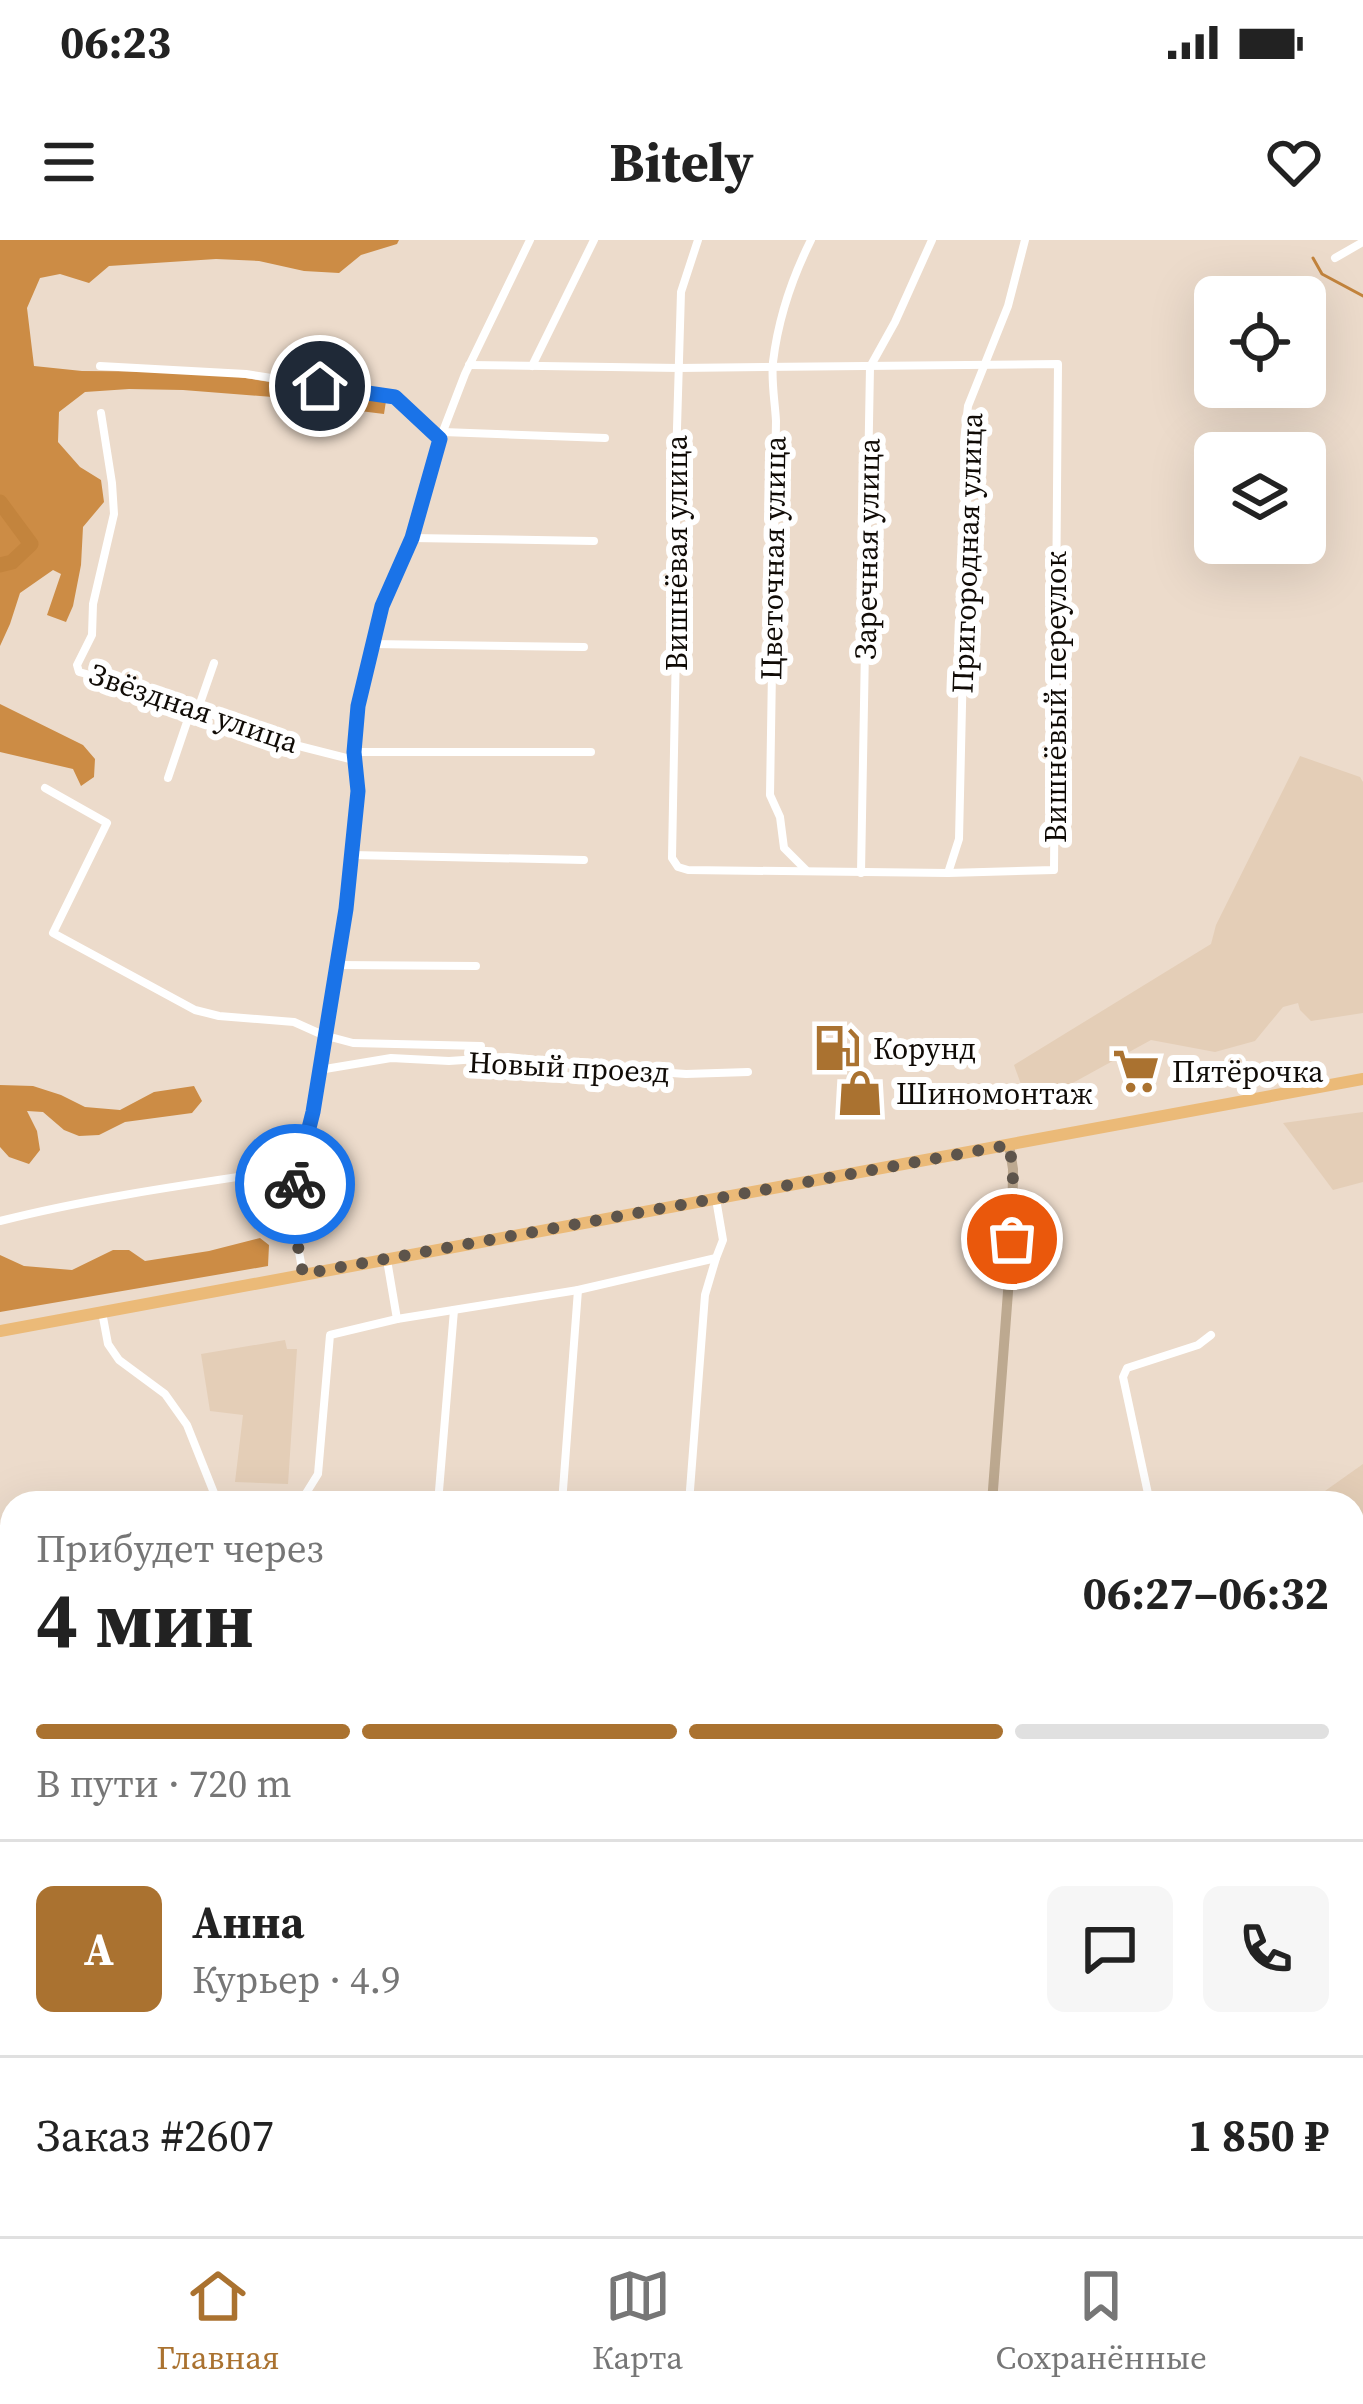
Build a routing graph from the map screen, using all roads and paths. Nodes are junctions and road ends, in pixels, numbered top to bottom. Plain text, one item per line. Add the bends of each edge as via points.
1 (530, 240) edge
2 (594, 240) edge
3 (698, 240) edge
4 (811, 240) edge
5 (932, 240) edge
6 (1025, 240) edge
7 (1363, 242) edge
8 (1335, 258) dead end
9 (469, 365) junction
10 (983, 365) junction
11 (100, 366) dead end
12 (532, 366) junction
13 (772, 366) junction
14 (870, 367) junction
15 (679, 368) junction
16 (101, 413) dead end
17 (442, 436) junction
18 (605, 438) dead end
19 (412, 538) junction
20 (594, 541) dead end
21 (371, 644) junction
22 (584, 647) dead end
23 (214, 663) dead end
24 (198, 709) junction
25 (591, 752) dead end
26 (354, 756) junction
27 (167, 778) dead end
28 (45, 788) dead end
29 (352, 855) junction
30 (584, 860) dead end
31 (678, 868) joint
32 (807, 871) junction
33 (861, 873) junction
34 (949, 873) junction
35 (337, 965) junction
36 (476, 966) dead end
37 (323, 1035) junction
38 (482, 1046) dead end
39 (319, 1070) junction
40 (748, 1072) dead end
41 (1363, 1079) edge
42 (1009, 1145) junction
43 (295, 1179) junction
44 (716, 1197) junction
45 (0, 1222) edge
46 (716, 1258) junction
47 (387, 1259) junction
48 (303, 1274) junction
49 (578, 1290) junction
50 (454, 1310) junction
51 (102, 1312) junction
52 (398, 1319) junction
53 (0, 1331) edge
54 (1211, 1335) dead end
55 (213, 1491) edge
56 (308, 1491) edge
57 (439, 1491) edge
58 (563, 1491) edge
59 (690, 1491) edge
60 (993, 1491) edge
61 (1147, 1491) edge

1 - 9 street
2 - 12 street
3 - 15 street, Вишнёвая улица via 681,292
4 - 13 street, Цветочная улица
5 - 14 street, Заречная улица
6 - 10 street, Пригородная улица
7 - 8 street
9 - 12 street
9 - 17 street
10 - 14 street
10 - 34 street, Пригородная улица via 964,442 959,838
10 - 34 street, Вишнёвый переулок via 1058,364 1054,870
11 - 17 street via 246,374 395,397
12 - 15 street
13 - 14 street
13 - 15 street
13 - 32 street, Цветочная улица via 770,795 784,848
14 - 33 street, Заречная улица
15 - 31 street, Вишнёвая улица via 672,859
16 - 24 street, Звёздная улица via 114,514 92,635 76,665
17 - 18 street
17 - 19 street
19 - 20 street
19 - 21 street
21 - 22 street
21 - 26 street
23 - 24 street
24 - 26 street, Звёздная улица via 287,743
24 - 27 street
25 - 26 street, Звёздная улица
26 - 29 street
28 - 37 street via 107,823 53,933 201,1013 289,1021
29 - 30 street
29 - 35 street
31 - 32 street, Вишнёвый переулок
32 - 33 street, Вишнёвый переулок
33 - 34 street, Вишнёвый переулок
35 - 36 street
35 - 37 street
37 - 38 street via 380,1045
37 - 39 street
39 - 40 street, Новый проезд via 391,1058 508,1057
39 - 43 street
41 - 42 main road
42 - 44 main road
42 - 60 street via 1012,1239
43 - 45 street via 278,1171
43 - 48 street
44 - 46 street via 723,1240
44 - 47 main road
46 - 49 street
46 - 59 street via 705,1295
47 - 48 main road
47 - 52 street
48 - 51 main road
49 - 50 street
49 - 58 street
50 - 52 street
50 - 57 street
51 - 53 main road
51 - 55 street via 119,1360 165,1394 187,1424
52 - 56 street via 330,1335 318,1474
54 - 61 street via 1127,1368 1123,1377

